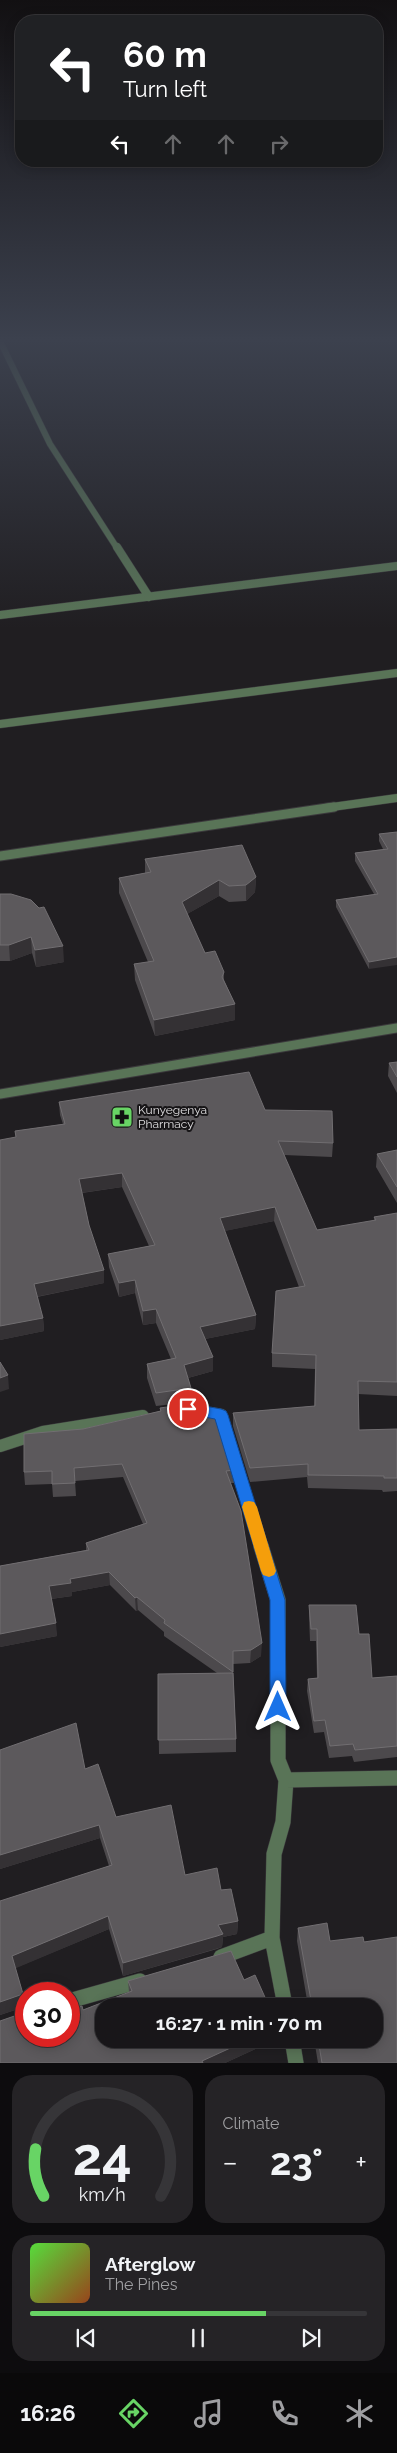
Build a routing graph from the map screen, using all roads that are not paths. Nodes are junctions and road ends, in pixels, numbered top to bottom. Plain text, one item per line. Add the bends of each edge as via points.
1 (46, 436) edge
2 (397, 566) edge
3 (149, 597) junction
4 (0, 615) edge
5 (397, 673) edge
6 (0, 724) edge
7 (397, 798) edge
8 (0, 856) edge
9 (397, 1028) edge
10 (0, 1094) edge
11 (0, 1446) edge
12 (397, 1778) edge
13 (286, 1780) junction
14 (272, 1938) junction
15 (210, 1960) edge
16 (154, 1977) edge
17 (80, 1998) edge
18 (283, 1998) edge
19 (294, 2048) edge
20 (296, 2063) edge

1 - 3 street
2 - 3 street
3 - 4 street
5 - 6 street
7 - 8 street
9 - 10 street
11 - 13 street via 43,1432 188,1409 221,1415 278,1600 278,1760
12 - 13 street
13 - 14 street via 283,1822 274,1854
14 - 15 street
14 - 18 street
16 - 17 street
19 - 20 street

